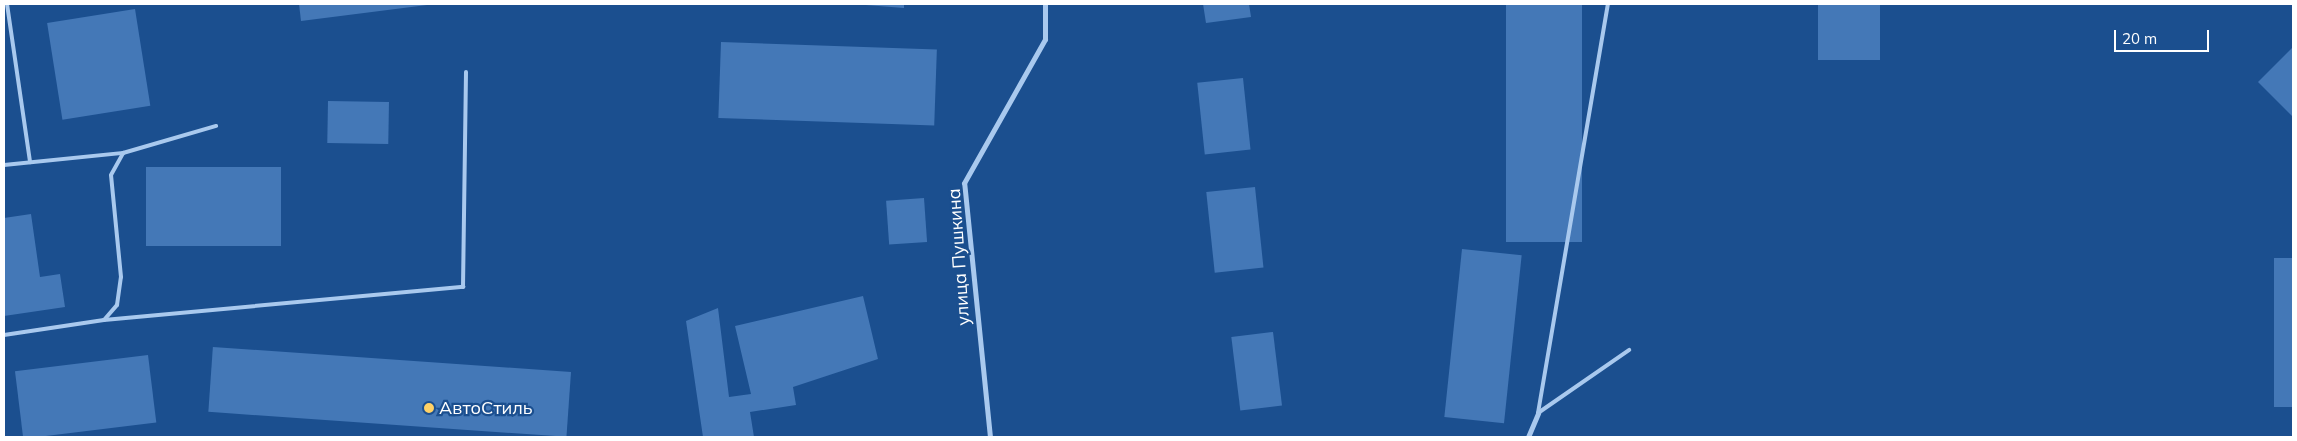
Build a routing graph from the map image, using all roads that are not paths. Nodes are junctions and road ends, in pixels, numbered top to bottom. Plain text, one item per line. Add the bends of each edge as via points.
1 (7, 4) edge
2 (1045, 4) edge
3 (1608, 4) edge
4 (466, 72) dead end
5 (216, 126) dead end
6 (123, 152) junction
7 (30, 162) junction
8 (4, 165) edge
9 (104, 320) junction
10 (4, 335) edge
11 (1629, 350) dead end
12 (1538, 413) junction
13 (990, 437) edge
14 (1528, 437) edge

1 - 7 lane
2 - 13 street, улица Пушкина via 1045,39 964,183
3 - 12 lane
4 - 9 lane via 463,287
5 - 6 lane
6 - 7 lane
6 - 9 lane via 112,175 117,305
7 - 8 lane
9 - 10 lane
11 - 12 lane
12 - 14 street

